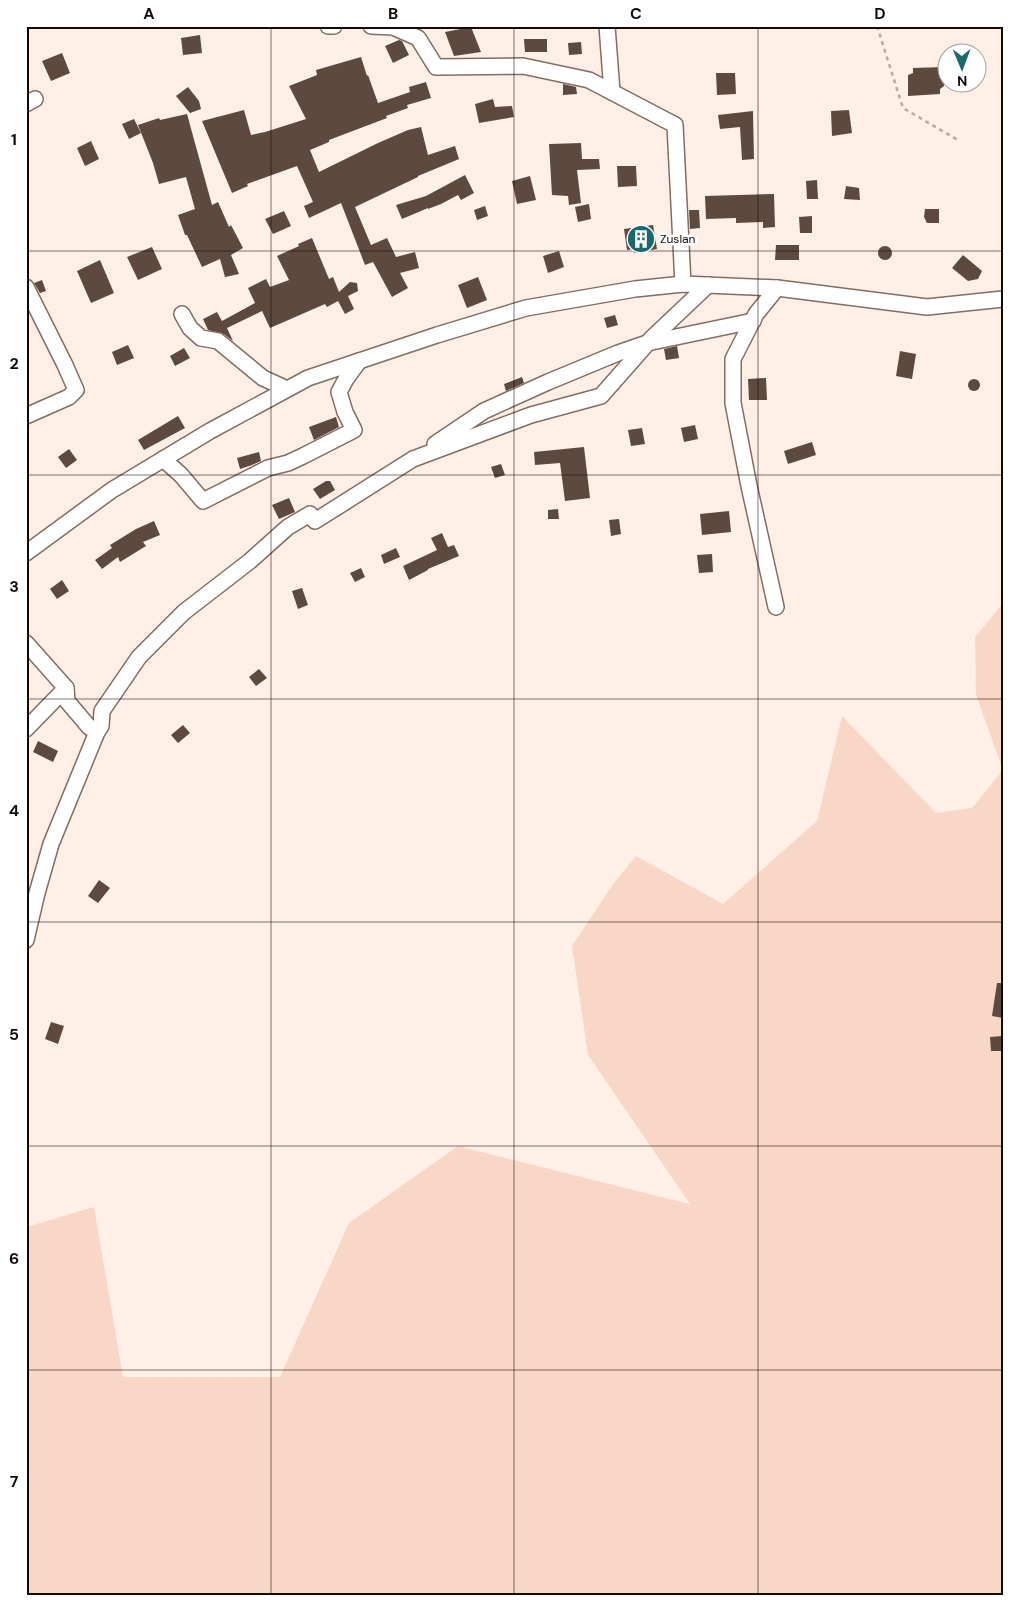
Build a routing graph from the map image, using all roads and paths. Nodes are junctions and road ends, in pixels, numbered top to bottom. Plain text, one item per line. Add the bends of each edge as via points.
1 (328, 26) edge
2 (334, 26) edge
3 (371, 26) edge
4 (608, 26) edge
5 (877, 26) edge
6 (612, 92) junction
7 (958, 140) dead end
8 (683, 284) junction
9 (708, 285) junction
10 (26, 287) edge
11 (777, 288) junction
12 (1003, 299) edge
13 (182, 314) dead end
14 (753, 321) junction
15 (647, 343) junction
16 (359, 361) junction
17 (287, 390) junction
18 (26, 416) edge
19 (413, 458) junction
20 (163, 459) junction
21 (26, 553) edge
22 (776, 607) dead end
23 (26, 643) edge
24 (66, 688) junction
25 (26, 729) edge
26 (97, 732) junction
27 (26, 940) edge

1 - 2 street
3 - 6 street via 392,27 418,38 436,67 523,66 589,80
4 - 6 street
5 - 7 path via 903,108
6 - 8 street via 675,125
8 - 9 street
8 - 16 street via 526,308
9 - 11 street
9 - 15 street
10 - 18 street via 76,390 69,397
11 - 12 street via 927,307
11 - 14 street
13 - 17 street via 200,338 218,341 263,378
14 - 15 street
14 - 22 street via 734,360 733,403
15 - 19 street via 590,364 484,411
15 - 19 street via 601,396 531,415
16 - 17 street via 308,378
16 - 20 street via 339,392 354,430 328,444 288,463 268,468 203,501
17 - 20 street
19 - 26 street via 316,521 310,514 288,527 184,612 139,657 102,711 101,726
20 - 21 street via 112,490
23 - 24 street
24 - 25 street
24 - 26 street via 67,701
26 - 27 street via 51,844

